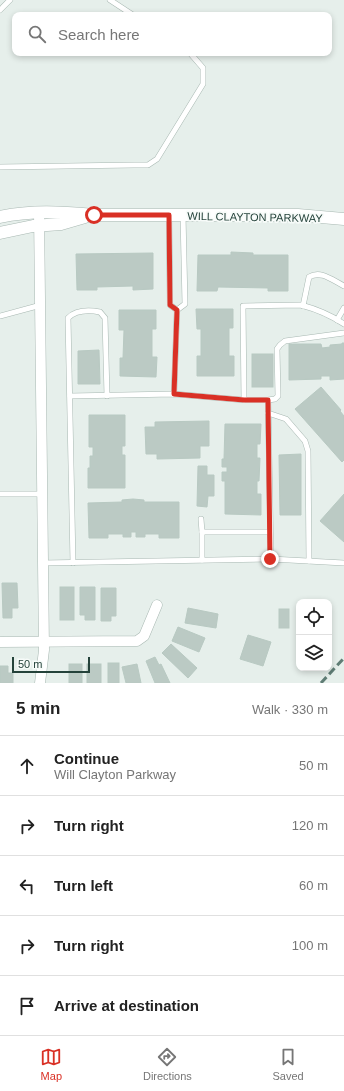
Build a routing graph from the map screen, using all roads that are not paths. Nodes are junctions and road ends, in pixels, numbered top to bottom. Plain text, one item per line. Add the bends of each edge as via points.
1 (10, 0) edge
2 (110, 0) edge
3 (0, 10) edge
4 (128, 12) edge
5 (193, 56) edge
6 (0, 167) edge
7 (39, 212) junction
8 (94, 215) junction
9 (169, 215) junction
10 (183, 215) junction
11 (0, 216) edge
12 (344, 219) edge
13 (40, 226) junction
14 (0, 233) edge
15 (344, 286) edge
16 (40, 305) junction
17 (303, 306) junction
18 (344, 308) edge
19 (177, 310) junction
20 (0, 316) edge
21 (337, 320) junction
22 (344, 324) edge
23 (344, 333) edge
24 (174, 394) junction
25 (70, 396) junction
26 (107, 396) junction
27 (244, 400) junction
28 (268, 400) junction
29 (268, 413) junction
30 (0, 494) edge
31 (43, 494) junction
32 (201, 519) dead end
33 (202, 532) junction
34 (270, 532) junction
35 (270, 559) junction
36 (202, 560) junction
37 (309, 561) junction
38 (43, 563) junction
39 (73, 563) junction
40 (344, 563) edge
41 (156, 605) dead end
42 (44, 641) junction
43 (0, 642) edge
44 (40, 683) edge

1 - 3 lane
2 - 4 lane
5 - 6 lane via 203,68 203,84 157,159 148,165
7 - 8 street, WILL CLAYTON PARKWAY
7 - 11 street, WILL CLAYTON PARKWAY via 19,212
7 - 13 street
8 - 9 street, WILL CLAYTON PARKWAY
8 - 13 street, WILL CLAYTON PARKWAY via 61,224
9 - 10 street, WILL CLAYTON PARKWAY
9 - 19 lane via 170,305
10 - 12 street, WILL CLAYTON PARKWAY via 298,215
10 - 19 lane via 185,304
13 - 14 street, WILL CLAYTON PARKWAY
13 - 16 street
15 - 17 lane via 315,274 309,277
16 - 20 lane
16 - 31 street
17 - 21 lane
17 - 27 lane via 243,306
18 - 21 lane
19 - 24 lane
21 - 22 lane
23 - 28 lane via 284,341 277,349 278,396
24 - 26 lane
24 - 27 lane
25 - 26 lane
25 - 26 lane via 68,318 72,313 91,310 100,312 105,318
25 - 39 lane
27 - 28 lane
28 - 29 lane
29 - 34 lane
29 - 37 lane via 286,420 305,441 308,452
30 - 31 lane
31 - 38 street
32 - 33 lane
33 - 34 lane
33 - 36 lane
34 - 35 lane
35 - 36 lane
35 - 37 lane
36 - 39 lane
37 - 40 lane
38 - 39 lane
38 - 42 street
41 - 42 street via 144,636 137,641
42 - 43 street
42 - 44 street

